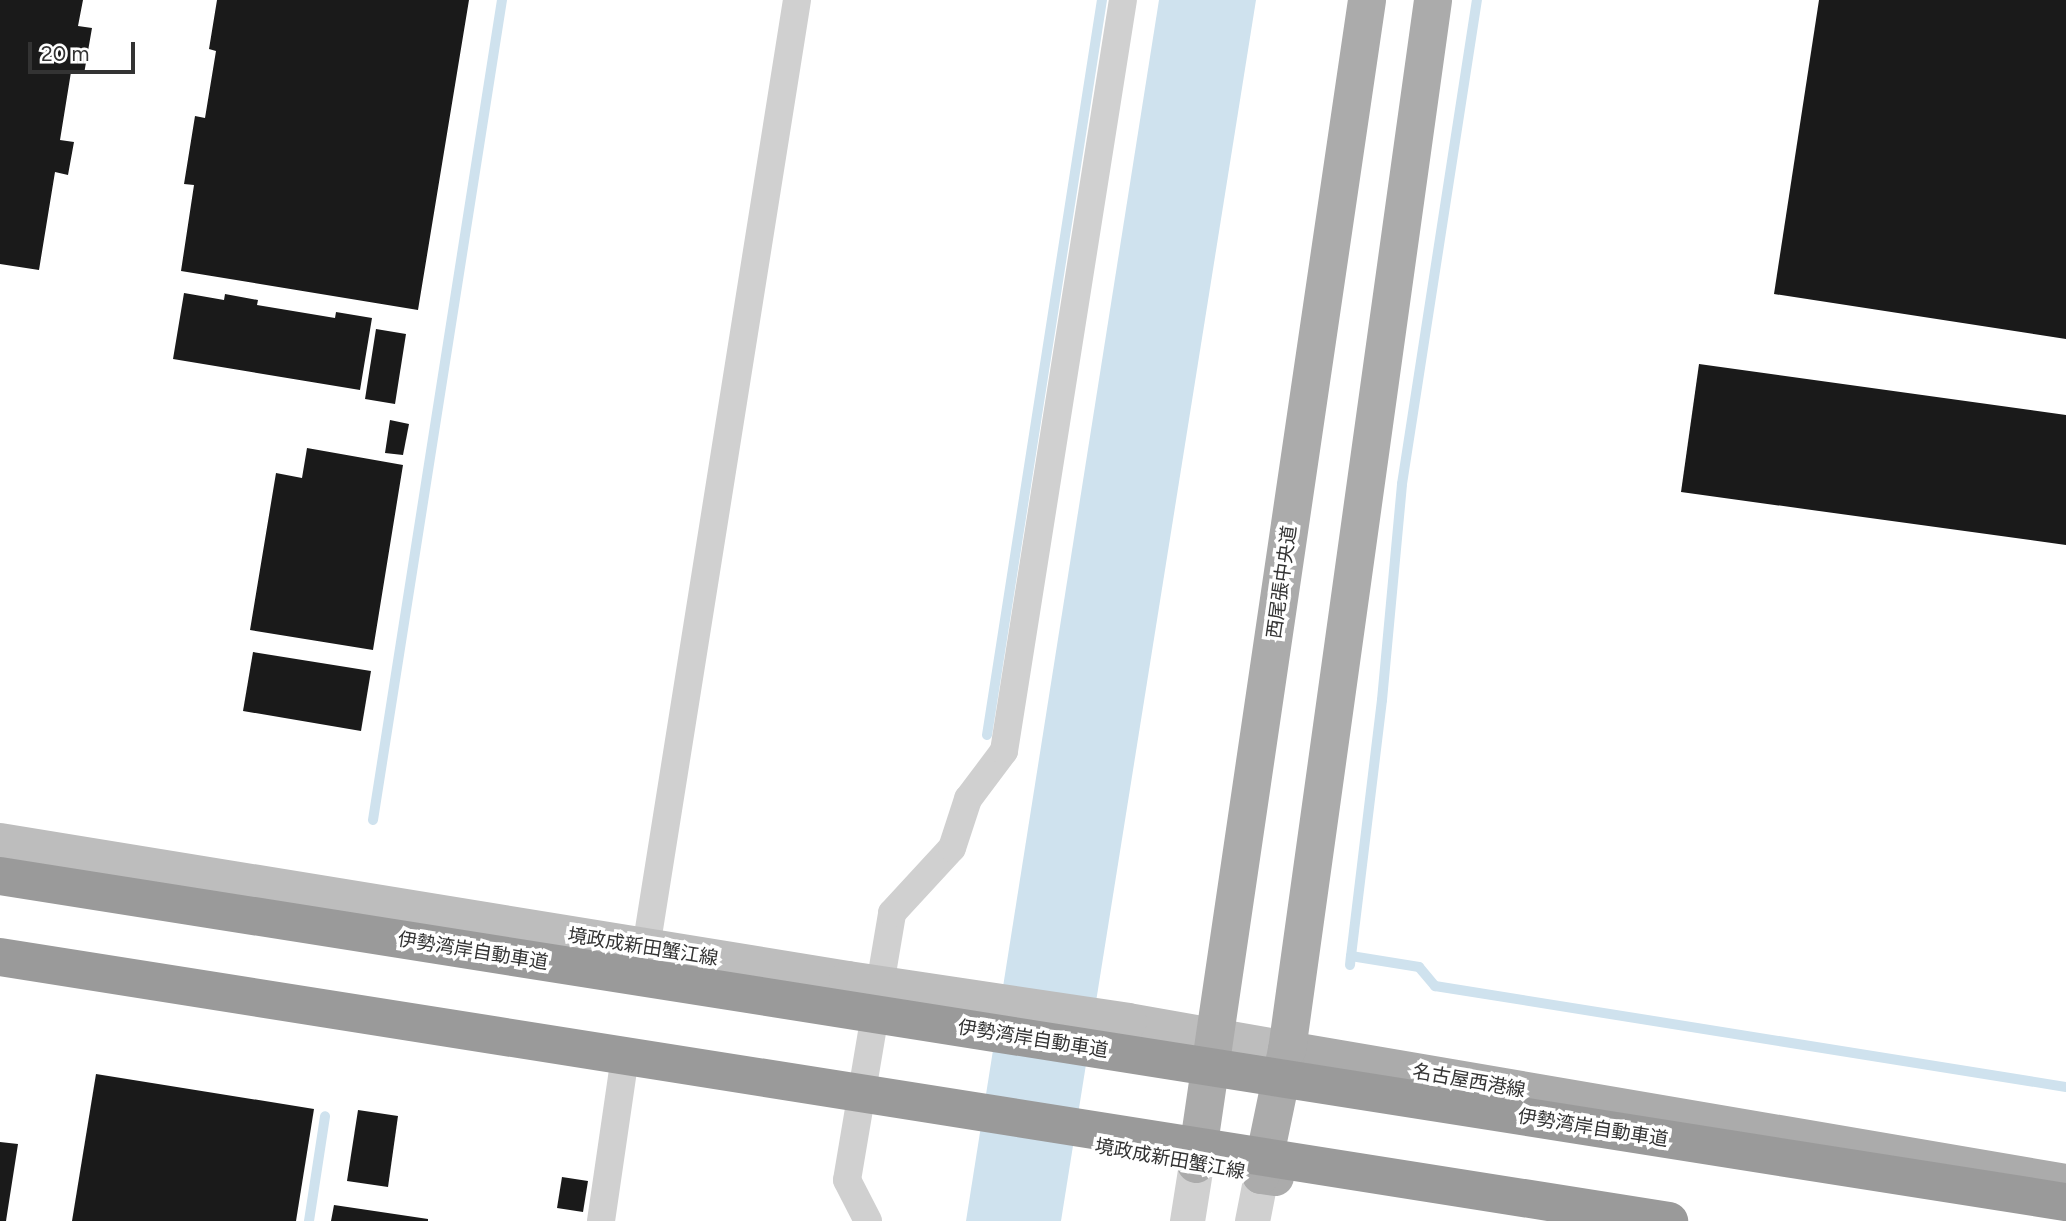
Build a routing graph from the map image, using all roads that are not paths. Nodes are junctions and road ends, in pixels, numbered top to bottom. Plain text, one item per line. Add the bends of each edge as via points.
1 (797, 0) edge
2 (1123, 0) edge
3 (1367, 0) edge
4 (1433, 0) edge
5 (0, 842) edge
6 (0, 876) edge
7 (646, 948) junction
8 (0, 957) edge
9 (0, 976) edge
10 (1214, 1036) junction
11 (1287, 1050) junction
12 (623, 1070) junction
13 (1196, 1164) junction
14 (1261, 1175) junction
15 (2066, 1183) edge
16 (2066, 1202) edge
17 (601, 1221) edge
18 (868, 1221) edge
19 (1187, 1221) edge
20 (1252, 1221) edge
21 (1550, 1221) edge
22 (1669, 1221) edge

1 - 7 street
2 - 18 street via 1003,751 968,799 952,848 892,913 847,1181
3 - 10 main road, 西尾張中央道
4 - 11 main road
5 - 7 main road, 境政成新田蟹江線
6 - 16 highway, 伊勢湾岸自動車道, bridge
7 - 10 main road, 境政成新田蟹江線, bridge
8 - 22 highway, bridge
9 - 12 main road, 境政成新田蟹江線
10 - 11 main road, 境政成新田蟹江線
10 - 13 main road, 西尾張中央道
11 - 14 main road
11 - 15 main road, 名古屋西港線
12 - 13 main road, 境政成新田蟹江線
12 - 17 street
13 - 14 main road, 境政成新田蟹江線
13 - 19 street
14 - 20 street
14 - 21 main road

